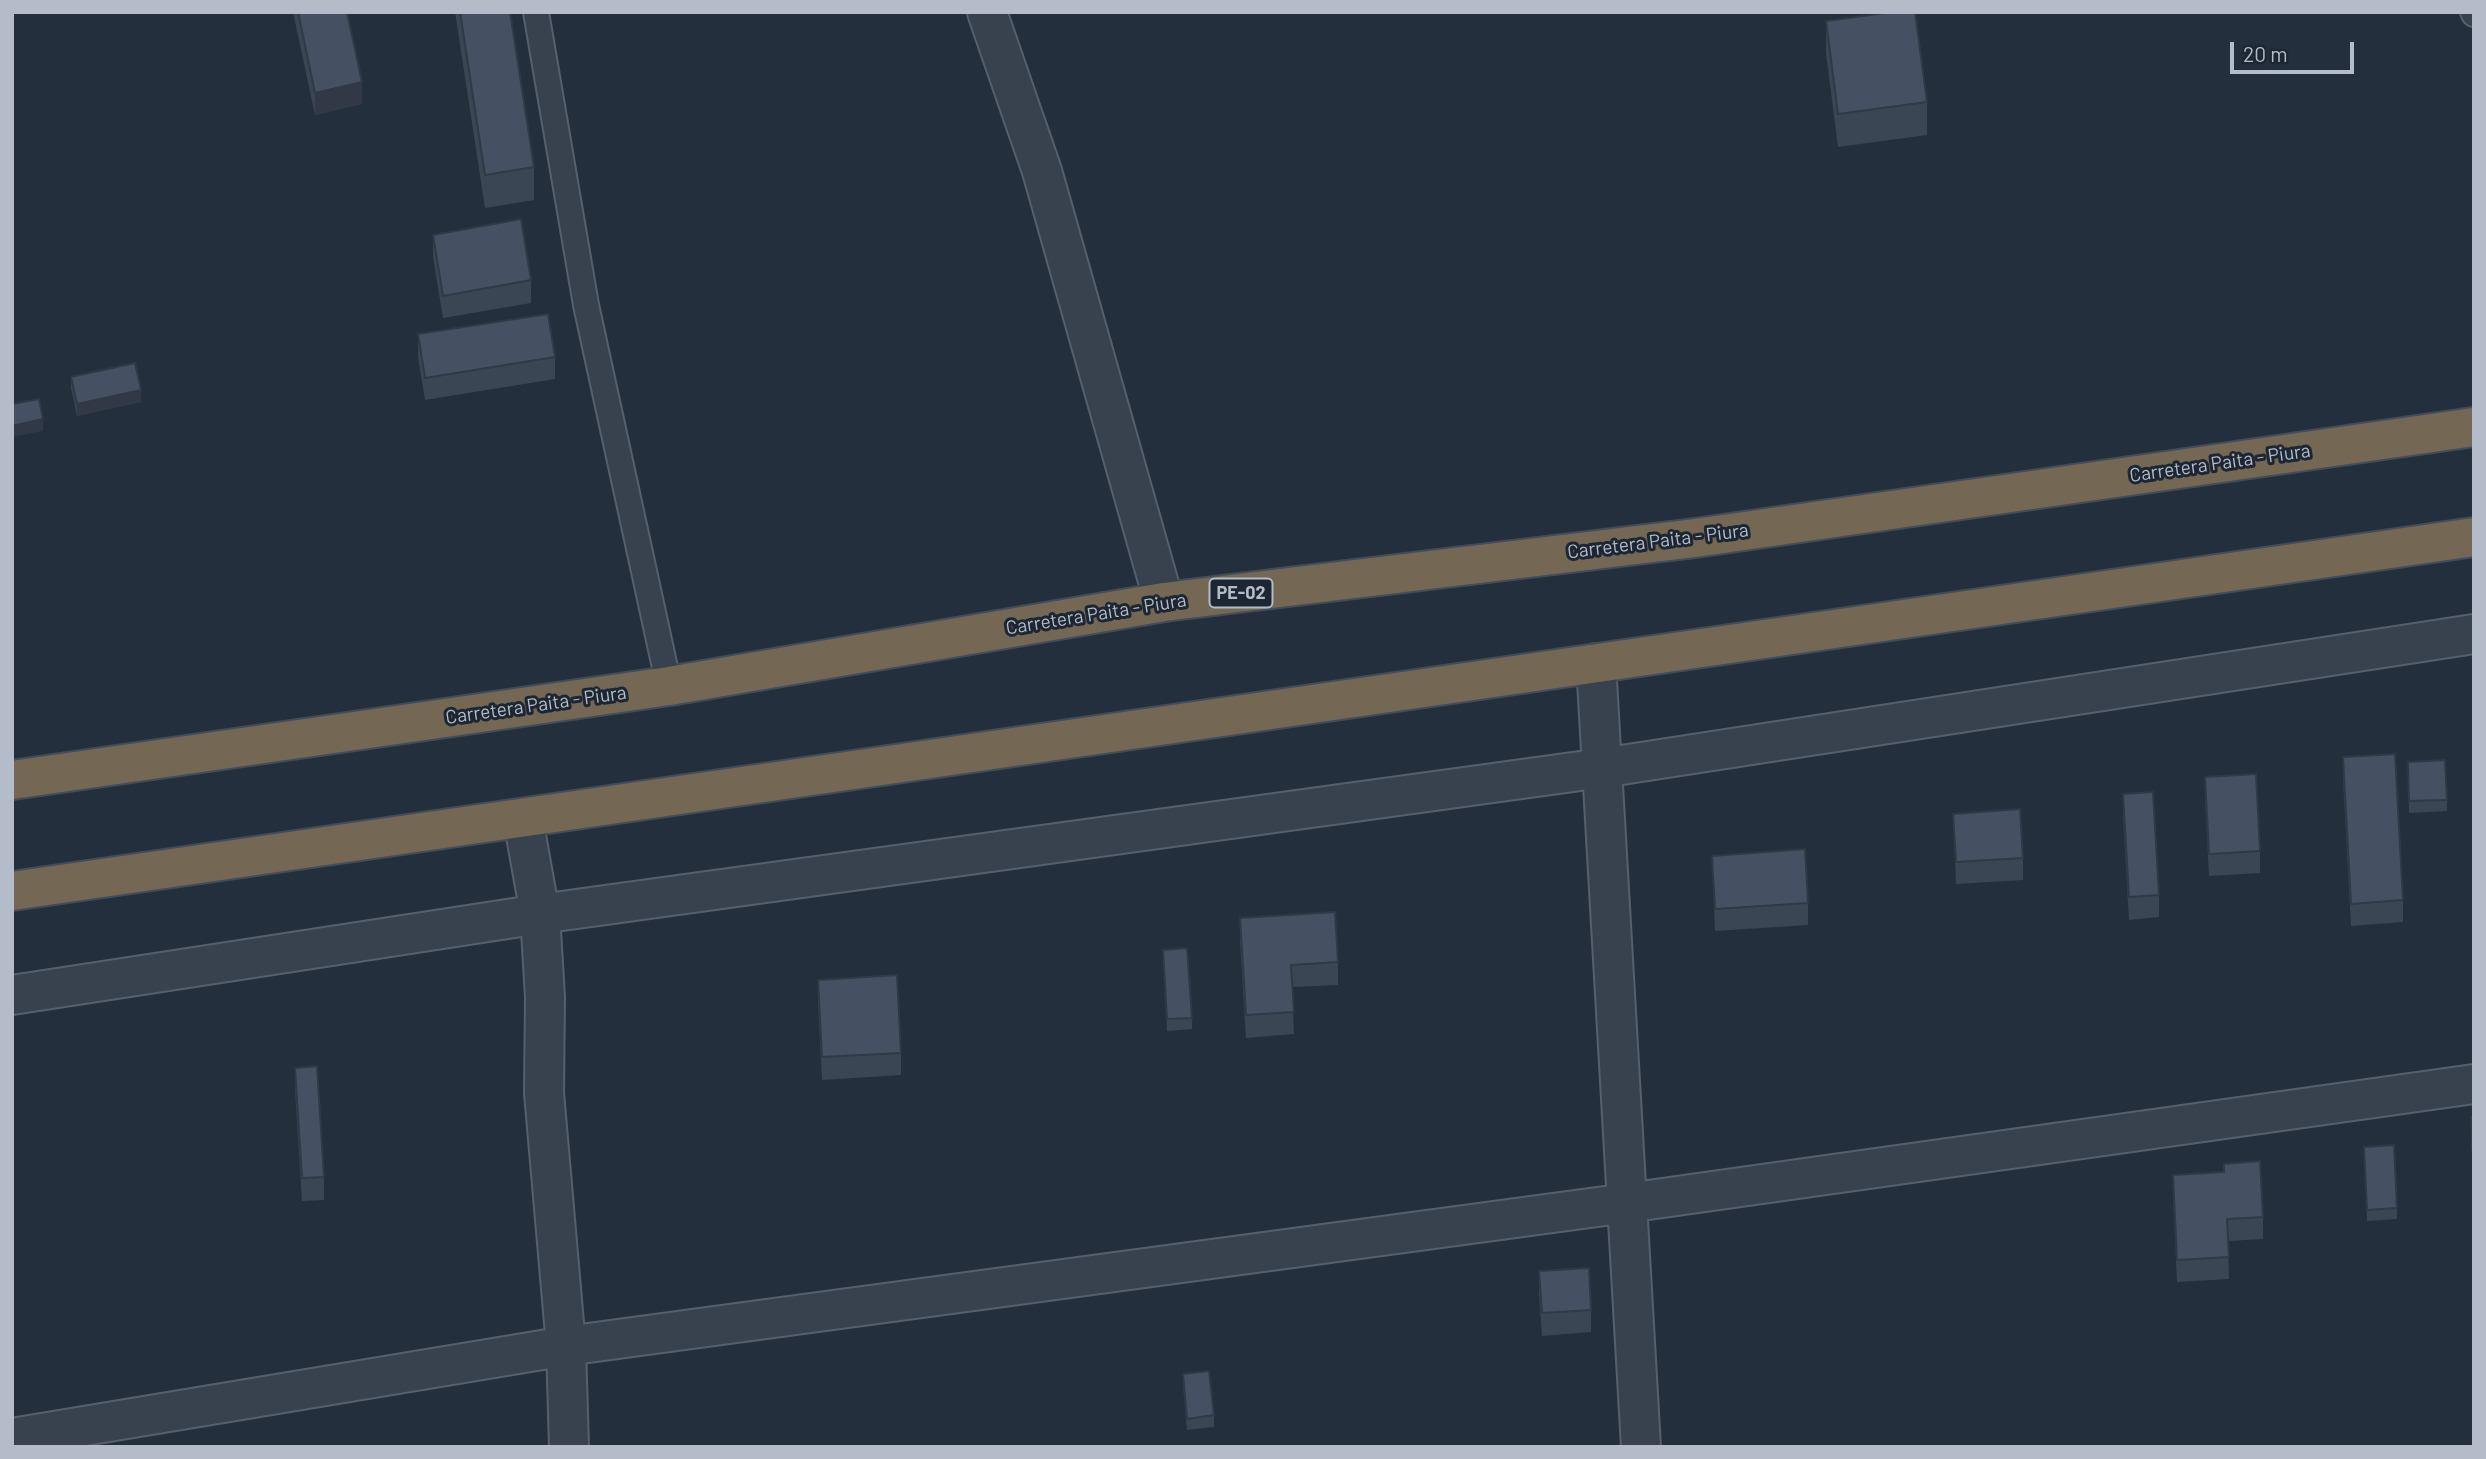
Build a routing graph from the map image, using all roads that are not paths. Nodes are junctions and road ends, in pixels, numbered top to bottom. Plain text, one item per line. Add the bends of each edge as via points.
1 (536, 12) edge
2 (987, 12) edge
3 (2474, 427) edge
4 (2474, 537) edge
5 (1164, 602) junction
6 (2474, 634) edge
7 (1595, 663) junction
8 (669, 686) junction
9 (1602, 768) junction
10 (12, 780) edge
11 (523, 819) junction
12 (12, 891) edge
13 (540, 914) junction
14 (12, 995) edge
15 (2474, 1084) edge
16 (1627, 1203) junction
17 (566, 1346) junction
18 (12, 1438) edge
19 (569, 1447) edge
20 (1641, 1447) edge

1 - 8 lane via 586,305
2 - 5 street via 1042,171
3 - 5 highway, Carretera Paita - Piura / PE-02 via 1695,538
4 - 7 highway
5 - 8 highway, Carretera Paita - Piura / PE-02
6 - 9 street
7 - 9 street
7 - 11 highway
8 - 10 highway, Carretera Paita - Piura / PE-02
9 - 13 street
9 - 16 street
11 - 12 highway
11 - 13 street
13 - 14 street
13 - 17 street via 544,1093
15 - 16 street
16 - 17 street
16 - 20 street
17 - 18 street
17 - 19 street

